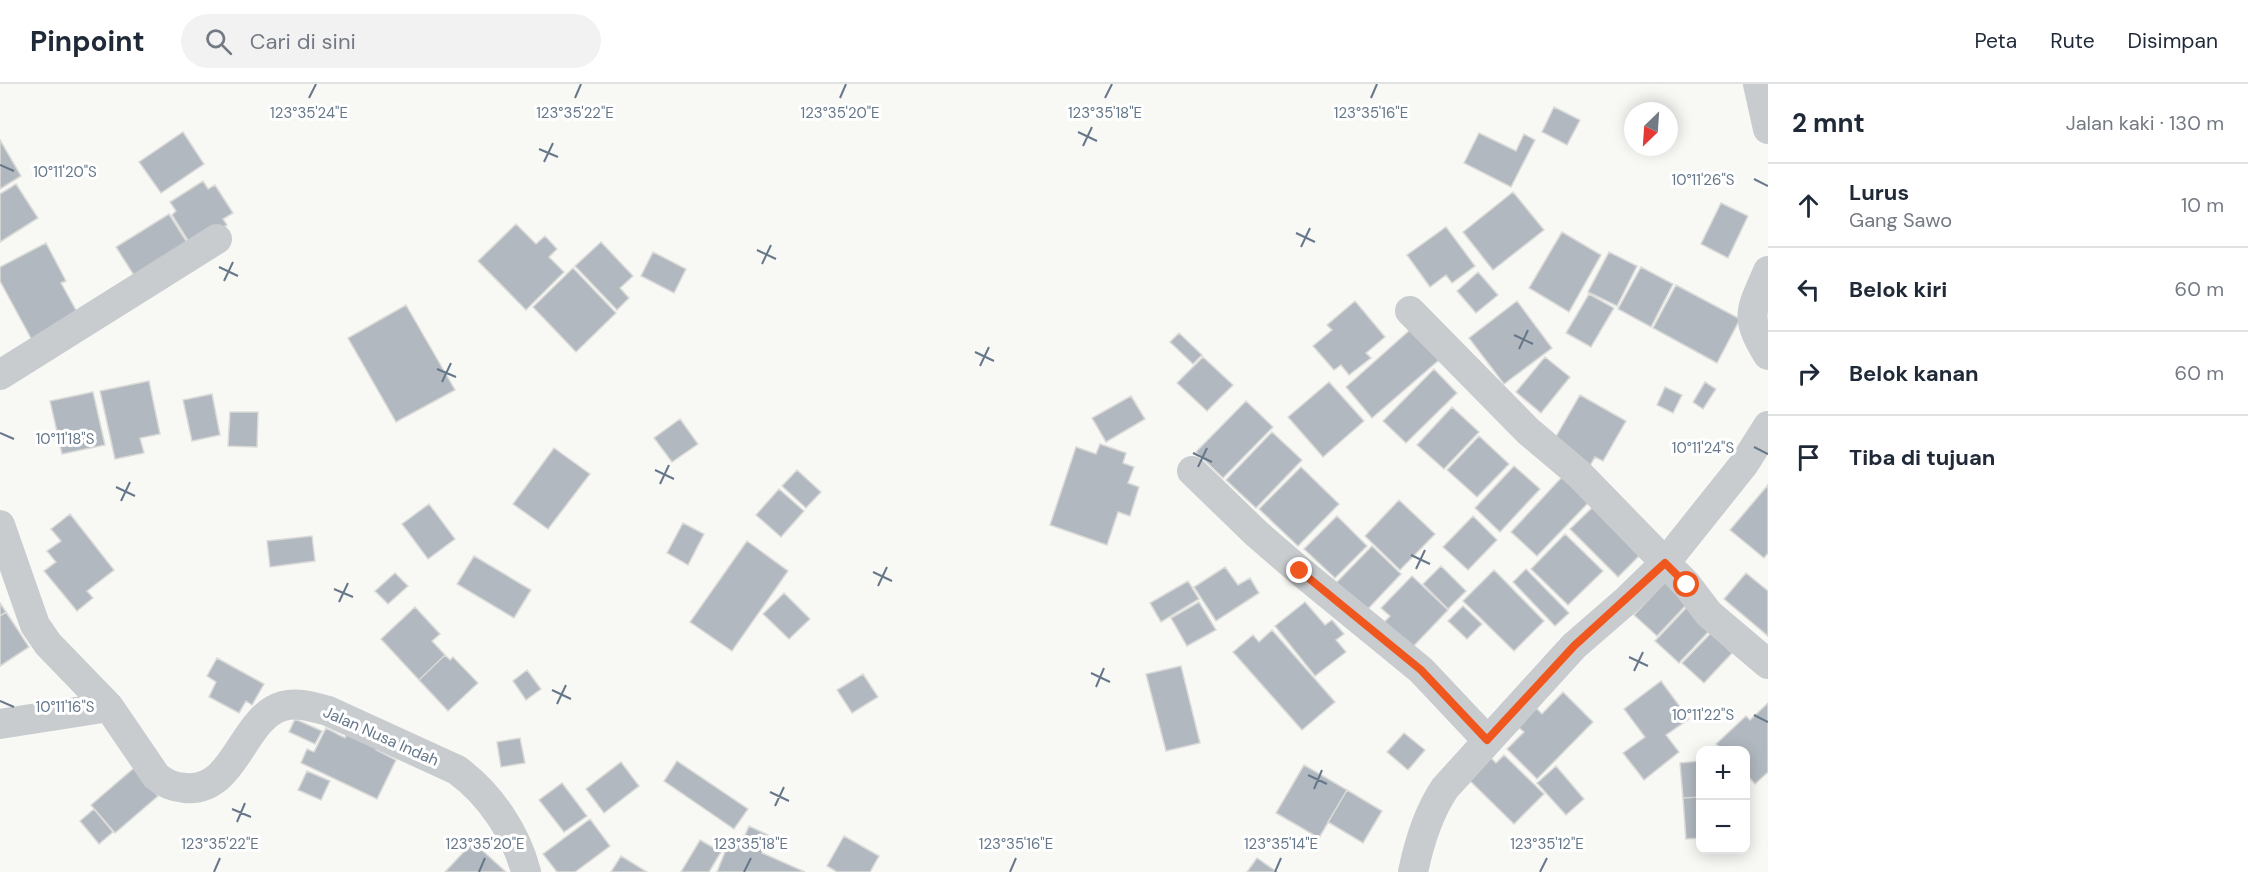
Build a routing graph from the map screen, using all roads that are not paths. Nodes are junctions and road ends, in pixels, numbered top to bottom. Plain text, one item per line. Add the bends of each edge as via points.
1 (1758, 84) edge
2 (1768, 129) edge
3 (218, 239) dead end
4 (1768, 271) edge
5 (1410, 311) dead end
6 (1768, 355) edge
7 (0, 375) edge
8 (1768, 426) edge
9 (1192, 471) dead end
10 (0, 525) edge
11 (1665, 563) junction
12 (1768, 664) edge
13 (109, 707) junction
14 (0, 723) edge
15 (1487, 740) junction
16 (526, 872) edge
17 (1413, 872) edge

1 - 2 street
3 - 7 street
4 - 6 street via 1755,300 1752,323
5 - 11 street via 1520,424 1579,474
8 - 11 street via 1744,464
9 - 15 street via 1257,534 1421,670
10 - 13 street, Jalan Nusa Indah via 35,625 48,644
11 - 12 street via 1709,614
11 - 15 street via 1574,646
13 - 14 street
13 - 16 street, Jalan Nusa Indah via 156,776 165,784 192,789 208,784 227,768 271,712 296,704 328,711 457,770 474,782 494,805 518,847
15 - 17 street via 1439,798 1420,841

